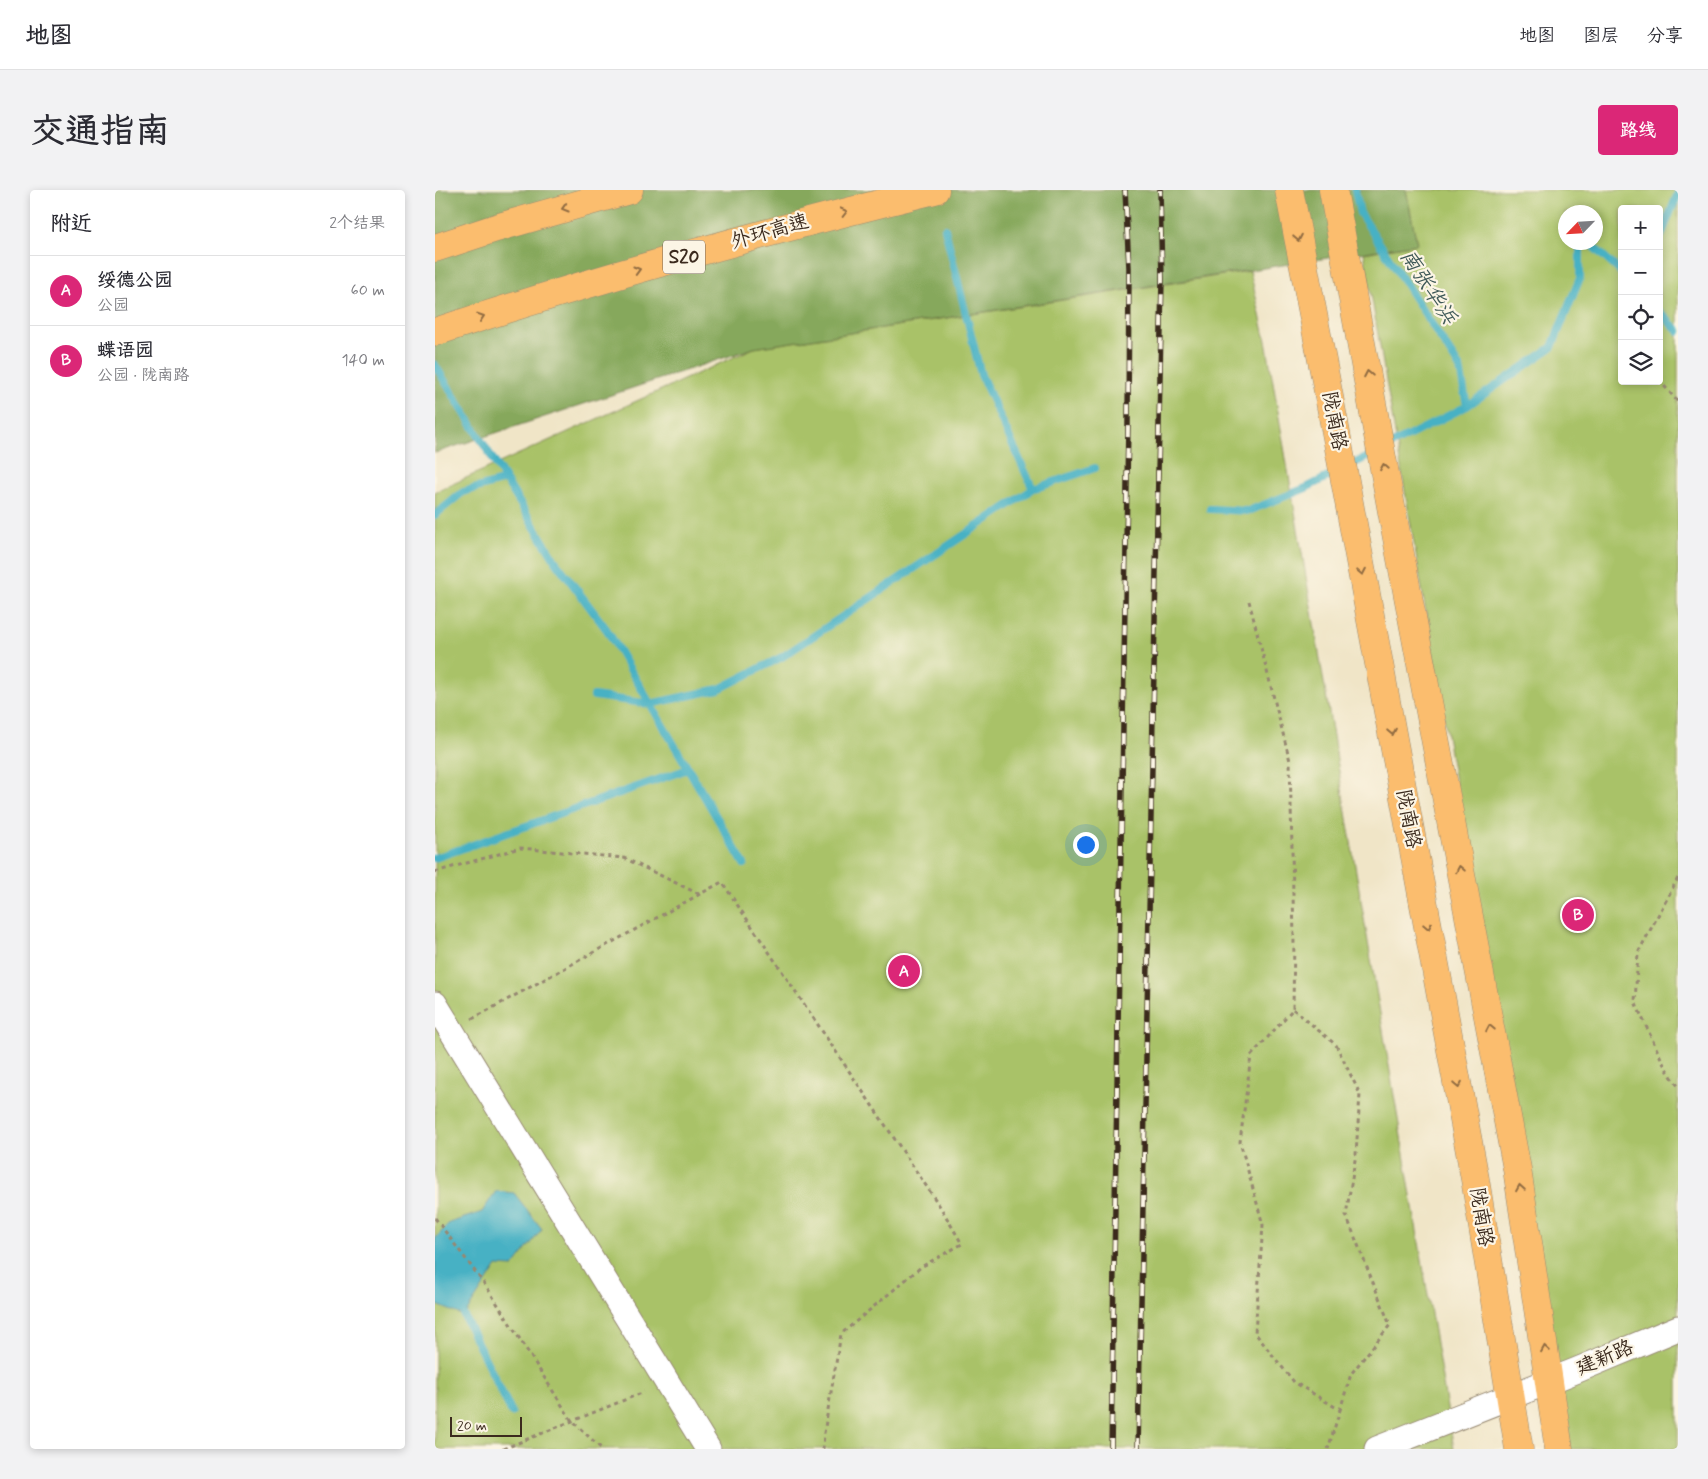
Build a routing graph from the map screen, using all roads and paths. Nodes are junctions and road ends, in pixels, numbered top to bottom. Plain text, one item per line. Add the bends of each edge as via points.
1 (629, 190) edge
2 (935, 190) edge
3 (1289, 190) edge
4 (1333, 190) edge
5 (435, 248) edge
6 (435, 332) edge
7 (1663, 385) edge
8 (1678, 402) edge
9 (1249, 601) dead end
10 (435, 872) edge
11 (1678, 878) edge
12 (700, 894) junction
13 (435, 1004) edge
14 (1293, 1009) junction
15 (452, 1030) junction
16 (1678, 1086) edge
17 (435, 1218) edge
18 (1678, 1328) edge
19 (667, 1382) junction
20 (1531, 1389) junction
21 (1340, 1410) junction
22 (572, 1421) junction
23 (503, 1449) edge
24 (601, 1449) edge
25 (708, 1449) edge
26 (823, 1449) edge
27 (1328, 1449) edge
28 (1377, 1449) edge
29 (1519, 1449) edge
30 (1559, 1449) edge

1 -> 5 main road
6 -> 2 main road, 外环高速 / S20 via 823,217
3 -> 20 main road, 陇南路 via 1475,1179
20 -> 4 main road, 陇南路 via 1515,1159
7 - 8 path
9 - 14 path via 1290,761
10 - 12 path via 521,848 624,858
11 - 16 path via 1638,953 1635,1002 1665,1067
12 - 15 path
12 - 26 path via 722,882 962,1244 921,1267 841,1334
13 - 15 street
14 - 21 path via 1336,1045 1361,1094 1346,1215 1390,1325 1351,1374
14 - 21 path via 1251,1056 1240,1142 1263,1226 1255,1333 1294,1382
15 - 19 street
17 - 22 path via 486,1286
18 - 20 street, 建新路
19 - 22 path
19 - 25 street
20 - 28 street, 建新路
20 - 29 main road, 陇南路
20 - 30 main road, 陇南路
21 - 27 path
22 - 23 path
22 - 24 path

